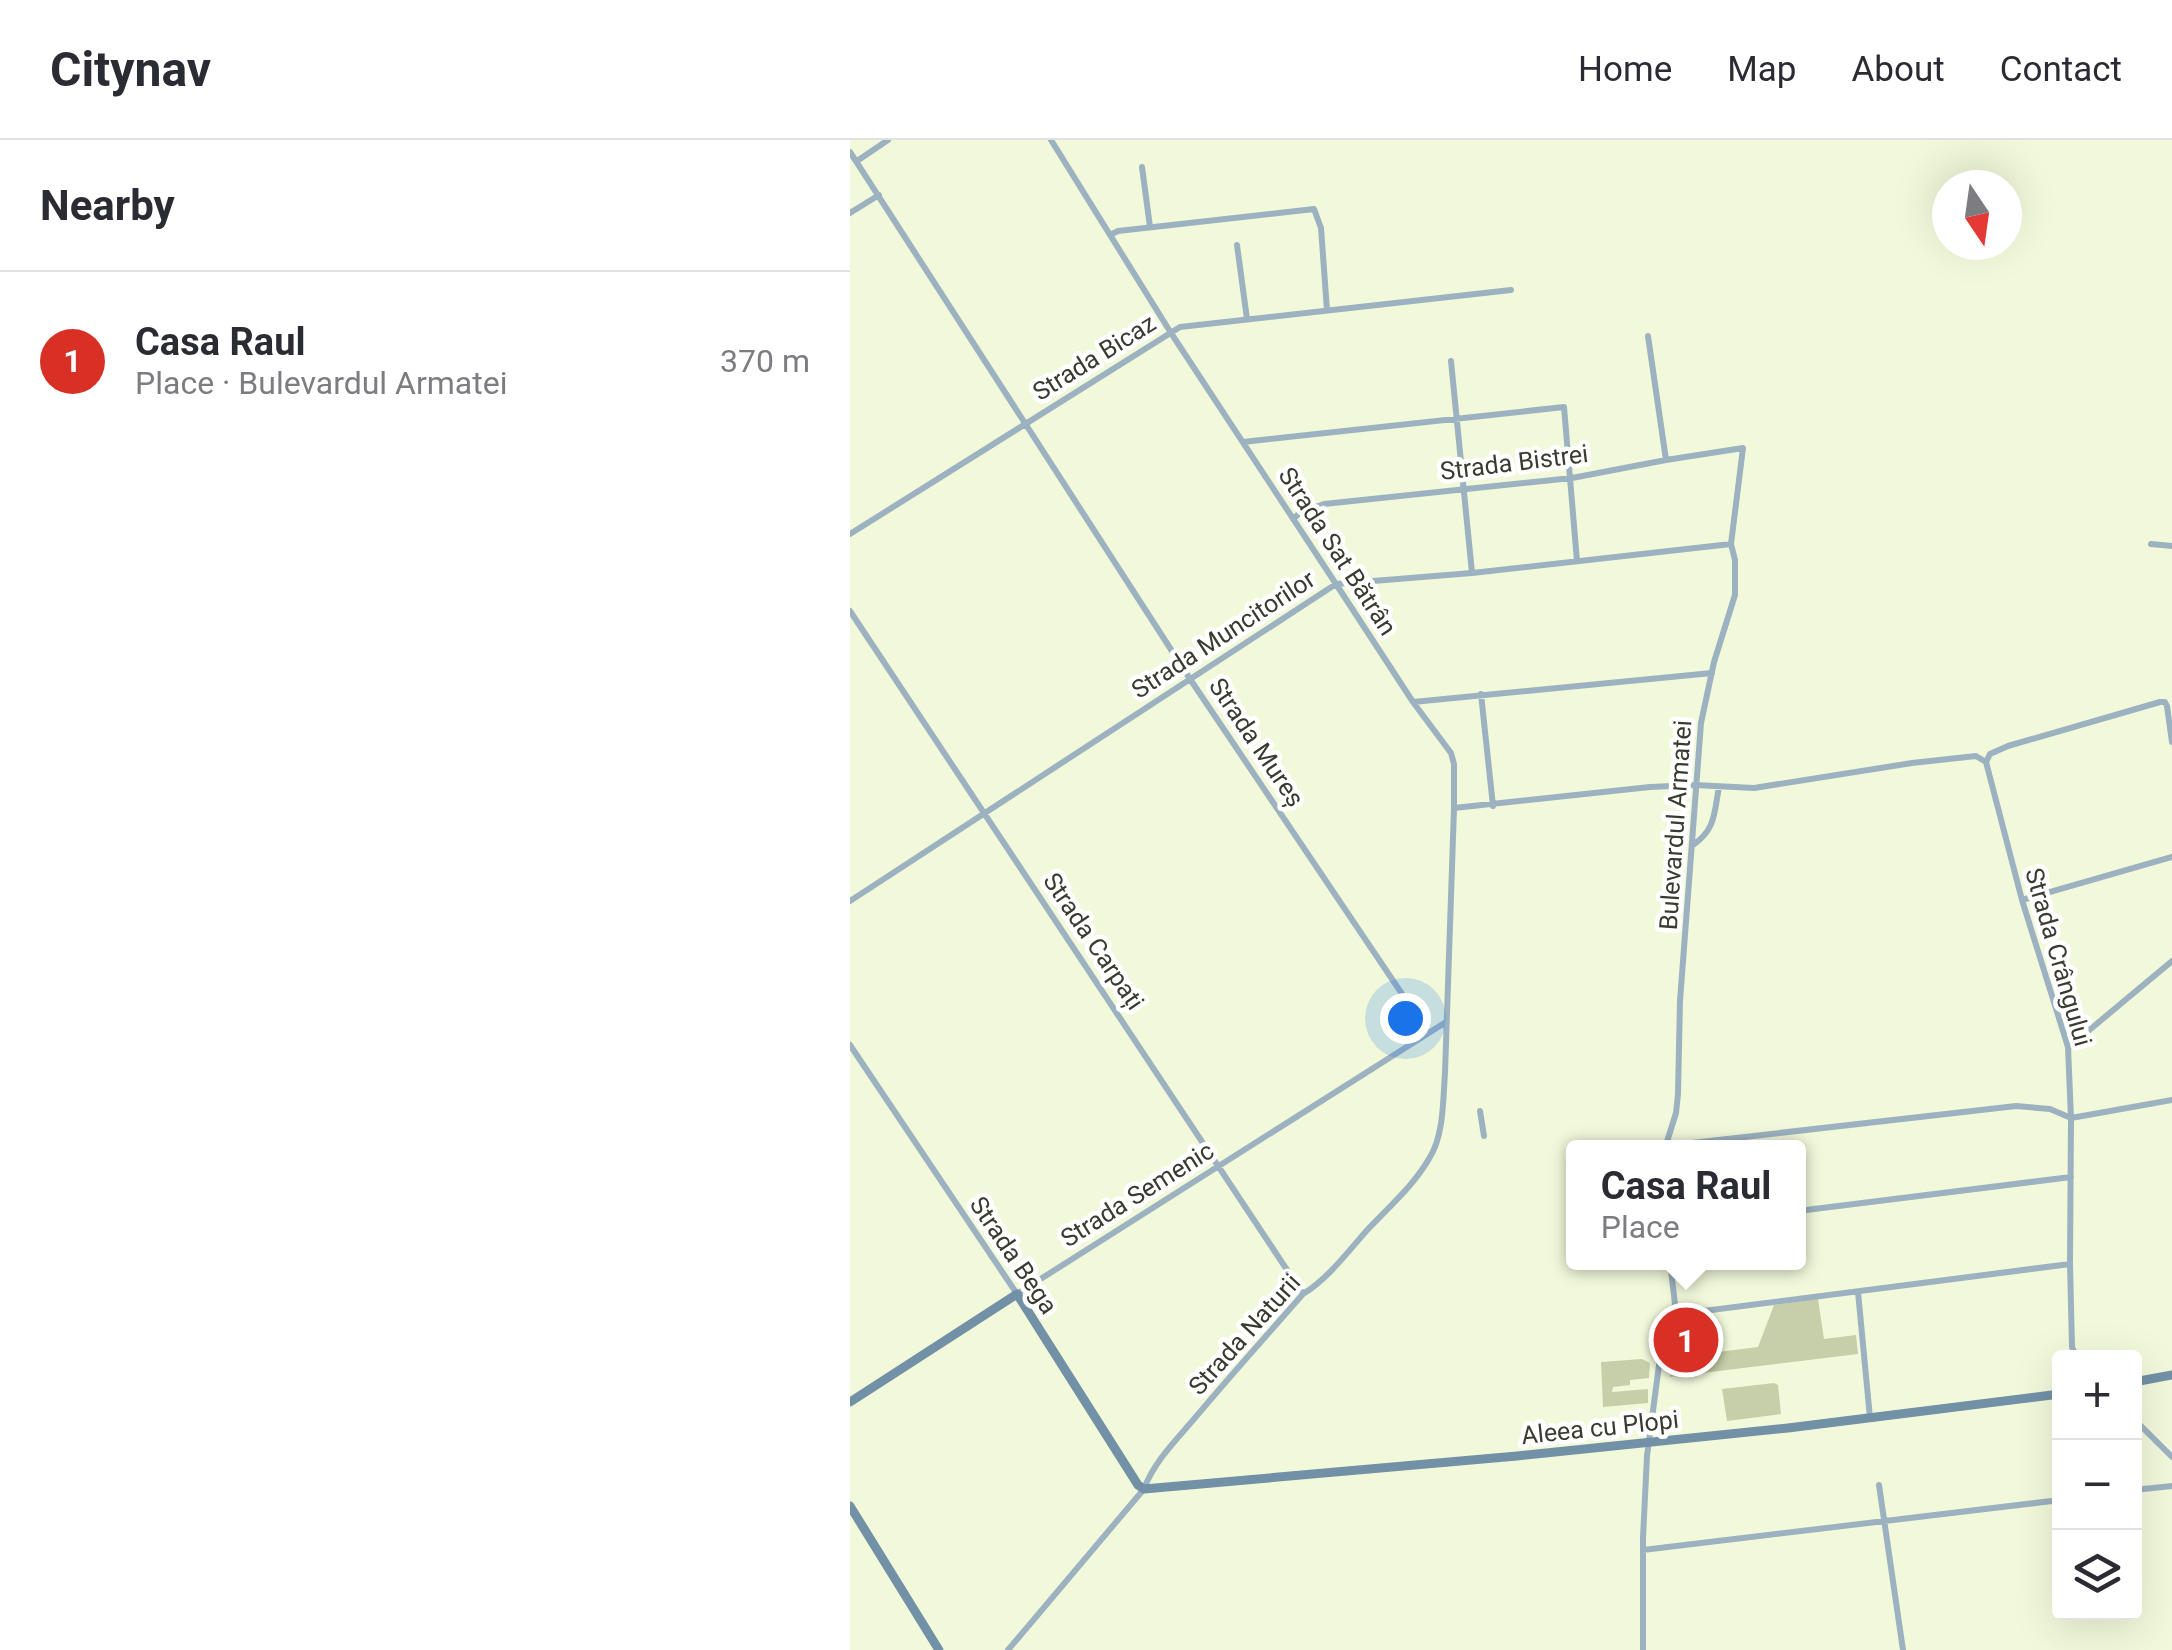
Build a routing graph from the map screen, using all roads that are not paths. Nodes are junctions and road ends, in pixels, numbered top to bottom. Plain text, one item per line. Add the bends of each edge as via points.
1 (888, 140) edge
2 (1051, 140) edge
3 (850, 152) edge
4 (856, 161) junction
5 (1142, 167) dead end
6 (879, 195) junction
7 (850, 213) edge
8 (1150, 227) junction
9 (1110, 236) junction
10 (1237, 246) dead end
11 (1511, 290) dead end
12 (1328, 310) junction
13 (1246, 319) junction
14 (1171, 333) junction
15 (1648, 336) dead end
16 (1451, 361) dead end
17 (1456, 420) junction
18 (1025, 423) junction
19 (1244, 442) junction
20 (1743, 448) joint
21 (1666, 460) junction
22 (1572, 478) junction
23 (1462, 489) junction
24 (1293, 519) junction
25 (850, 534) edge
26 (1731, 544) junction
27 (2151, 544) dead end
28 (2172, 546) edge
29 (1577, 561) junction
30 (1472, 573) junction
31 (1336, 584) junction
32 (850, 611) edge
33 (1712, 673) junction
34 (1190, 679) junction
35 (1481, 694) junction
36 (1413, 702) junction
37 (2172, 742) edge
38 (1986, 762) junction
39 (1695, 785) junction
40 (1719, 787) junction
41 (1493, 806) junction
42 (1454, 808) junction
43 (985, 814) junction
44 (1692, 846) junction
45 (2172, 857) edge
46 (2022, 900) junction
47 (850, 901) edge
48 (2172, 962) edge
49 (1446, 1022) junction
50 (1427, 1032) junction
51 (850, 1044) edge
52 (2068, 1047) junction
53 (2172, 1100) edge
54 (1480, 1111) dead end
55 (2071, 1118) junction
56 (1484, 1136) dead end
57 (1667, 1140) edge
58 (1725, 1140) edge
59 (1220, 1165) junction
60 (2072, 1177) junction
61 (1806, 1209) edge
62 (2070, 1264) junction
63 (1671, 1270) edge
64 (1858, 1292) junction
65 (1017, 1294) junction
66 (1304, 1294) junction
67 (1672, 1315) junction
68 (2073, 1350) edge
69 (2172, 1375) edge
70 (2142, 1381) edge
71 (2052, 1395) edge
72 (850, 1402) edge
73 (1870, 1418) junction
74 (2142, 1427) edge
75 (1649, 1443) junction
76 (2172, 1457) edge
77 (1879, 1485) dead end
78 (2172, 1486) edge
79 (1144, 1489) junction
80 (2142, 1489) edge
81 (2052, 1501) edge
82 (850, 1506) edge
83 (1885, 1521) junction
84 (1643, 1550) junction
85 (939, 1650) edge
86 (1008, 1650) edge
87 (1644, 1650) edge
88 (1903, 1650) edge

1 - 4 street
2 - 9 street, Strada Sat Bătrân
3 - 4 street, Strada Mureș
4 - 6 street, Strada Mureș
5 - 8 street
6 - 7 street
6 - 18 street, Strada Mureș
8 - 9 street
8 - 12 street via 1314,209
9 - 14 street, Strada Sat Bătrân
10 - 13 street
11 - 12 street, Strada Bicaz
12 - 13 street, Strada Bicaz
13 - 14 street, Strada Bicaz
14 - 18 street, Strada Bicaz
14 - 19 street, Strada Sat Bătrân
15 - 21 street
16 - 17 street
17 - 19 street
17 - 22 street via 1564,407
17 - 23 street
18 - 25 street, Strada Bicaz
18 - 34 street, Strada Mureș
19 - 24 street, Strada Sat Bătrân
20 - 21 street, Strada Bistrei
20 - 26 street, Bulevardul Armatei
21 - 22 street, Strada Bistrei
22 - 23 street, Strada Bistrei
22 - 29 street
23 - 24 street, Strada Bistrei via 1324,504
23 - 30 street
24 - 31 street, Strada Sat Bătrân
26 - 29 street, Strada Muncitorilor
26 - 33 street, Bulevardul Armatei via 1735,596
27 - 28 street
29 - 30 street, Strada Muncitorilor
30 - 31 street, Strada Muncitorilor
31 - 34 street, Strada Muncitorilor
31 - 36 street, Strada Sat Bătrân
32 - 43 street, Strada Carpați
33 - 35 street
33 - 39 street, Bulevardul Armatei
34 - 43 street, Strada Muncitorilor
34 - 50 street, Strada Mureș
35 - 36 street
35 - 41 street
36 - 42 street, Strada Sat Bătrân via 1452,753
37 - 38 street via 2165,702 2008,746
38 - 40 street via 1976,756 1754,788
38 - 46 street, Strada Crângului
39 - 40 street
39 - 41 street
39 - 44 street, Bulevardul Armatei
40 - 44 street via 1708,834
41 - 42 street
42 - 49 street, Strada Sat Bătrân
43 - 47 street, Strada Muncitorilor
43 - 59 street, Strada Carpați
44 - 57 street, Bulevardul Armatei via 1678,1094
45 - 46 street
46 - 52 street, Strada Crângului
48 - 52 street
49 - 50 street, Strada Semenic
49 - 66 street, Strada Naturii via 1442,1114 1432,1155
50 - 59 street, Strada Semenic
51 - 65 street, Strada Bega
52 - 55 street, Strada Crângului
53 - 55 street
54 - 56 street
55 - 58 street via 2016,1106
55 - 60 street, Strada Crângului
59 - 65 street, Strada Semenic
59 - 66 street, Strada Carpați
60 - 61 street
60 - 62 street, Strada Crângului
62 - 64 street
62 - 68 street, Strada Crângului
63 - 67 street
64 - 67 street
64 - 73 street
65 - 72 street, Strada Semenic
65 - 79 street, Strada Bega
66 - 79 street, Strada Naturii via 1167,1451
67 - 75 street
69 - 70 street
71 - 73 street, Aleea cu Plopi
73 - 75 street, Aleea cu Plopi
74 - 76 street
75 - 79 street, Aleea cu Plopi
75 - 84 street
77 - 83 street
78 - 80 street
79 - 86 street, Strada Naturii
81 - 83 street
82 - 85 street
83 - 84 street
83 - 88 street
84 - 87 street

